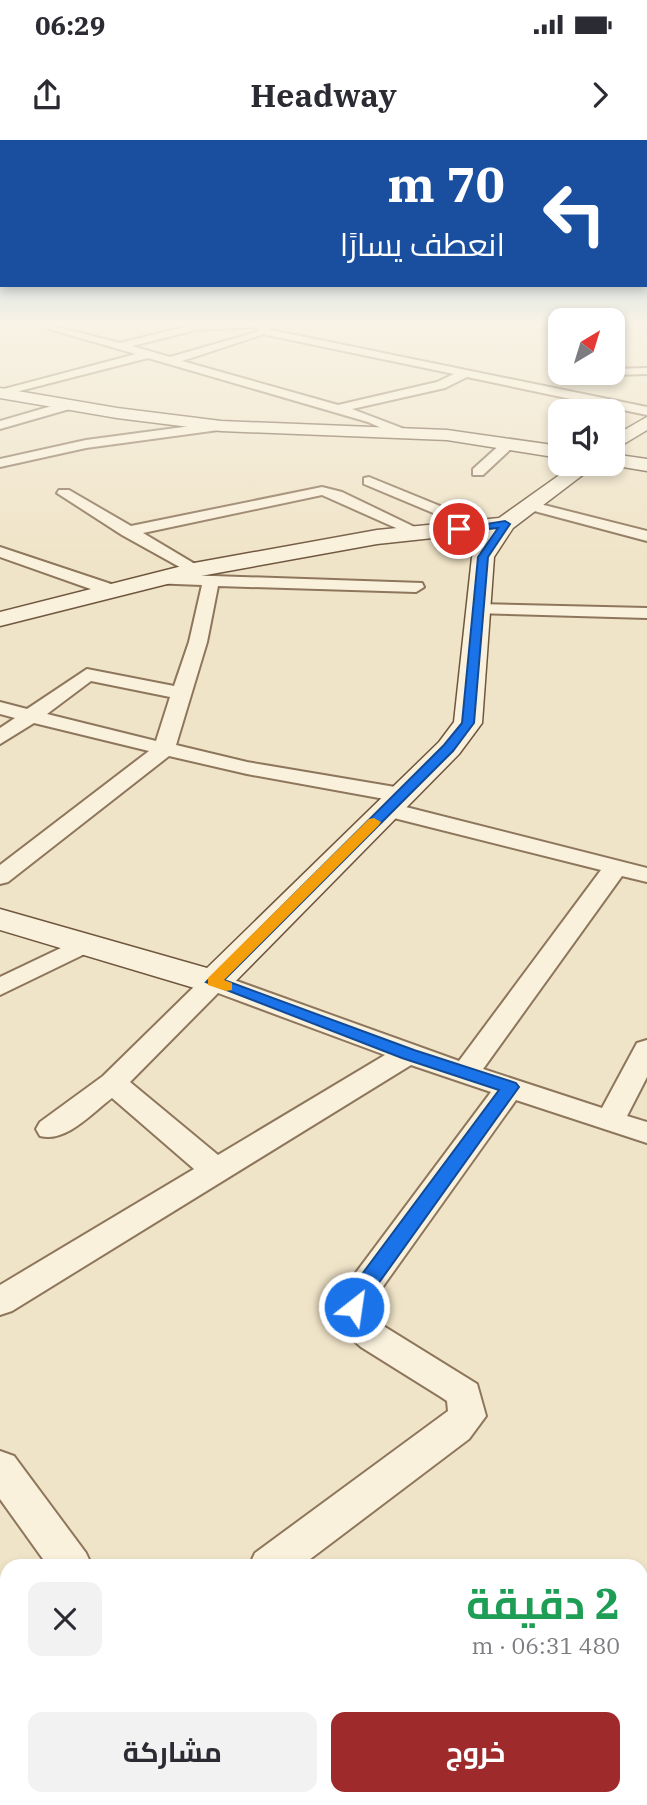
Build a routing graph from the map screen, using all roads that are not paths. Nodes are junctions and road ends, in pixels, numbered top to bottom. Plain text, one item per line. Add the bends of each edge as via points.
1 (41, 401) edge
2 (308, 401) edge
3 (372, 401) edge
4 (600, 401) edge
5 (69, 405) junction
6 (337, 409) junction
7 (647, 411) edge
8 (647, 422) edge
9 (0, 425) edge
10 (221, 426) junction
11 (397, 431) junction
12 (625, 437) edge
13 (509, 444) junction
14 (548, 450) edge
15 (625, 462) edge
16 (0, 463) edge
17 (647, 465) edge
18 (478, 472) dead end
19 (570, 476) edge
20 (369, 481) dead end
21 (64, 493) dead end
22 (528, 505) junction
23 (291, 512) dead end
24 (492, 525) junction
25 (127, 532) junction
26 (419, 533) junction
27 (647, 536) edge
28 (147, 543) junction
29 (0, 552) edge
30 (202, 575) junction
31 (416, 587) dead end
32 (108, 589) junction
33 (478, 609) junction
34 (647, 613) edge
35 (0, 618) edge
36 (181, 693) junction
37 (0, 708) edge
38 (31, 717) junction
39 (0, 738) edge
40 (165, 749) junction
41 (394, 802) junction
42 (616, 867) junction
43 (647, 875) edge
44 (0, 877) edge
45 (0, 919) edge
46 (86, 944) junction
47 (214, 982) junction
48 (0, 987) edge
49 (647, 1049) edge
50 (408, 1054) junction
51 (465, 1073) junction
52 (113, 1083) junction
53 (510, 1087) junction
54 (610, 1121) junction
55 (51, 1129) dead end
56 (647, 1133) edge
57 (216, 1171) junction
58 (0, 1302) edge
59 (0, 1468) edge
60 (67, 1559) edge
61 (278, 1559) edge

1 - 5 street
2 - 6 street
3 - 6 street
4 - 7 street
5 - 9 street
5 - 10 street
6 - 11 street
8 - 12 street
10 - 11 street
10 - 16 street via 86,444
11 - 13 street
13 - 14 street
13 - 18 street
15 - 17 street
19 - 22 street
20 - 24 street
21 - 25 street
22 - 24 street
22 - 27 street
23 - 28 street
24 - 26 street
24 - 33 street via 483,557
25 - 26 street via 322,491
25 - 28 street
26 - 30 street via 377,537
28 - 30 street
29 - 32 street
30 - 31 street
30 - 32 street
30 - 36 street via 198,642
32 - 35 street
33 - 34 street
33 - 41 street via 468,723
36 - 38 street via 87,675
36 - 40 street
37 - 38 street
38 - 39 street
38 - 40 street
40 - 41 street
40 - 44 street
41 - 42 street
41 - 47 street
42 - 43 street
42 - 51 street
45 - 46 street
46 - 47 street
46 - 48 street
47 - 50 street
47 - 52 street
49 - 54 street
50 - 51 street
50 - 57 street
51 - 53 street
52 - 55 street
52 - 57 street
53 - 54 street
53 - 61 street via 358,1295 354,1307 373,1337 464,1395 467,1416
54 - 56 street
57 - 58 street
59 - 60 street

